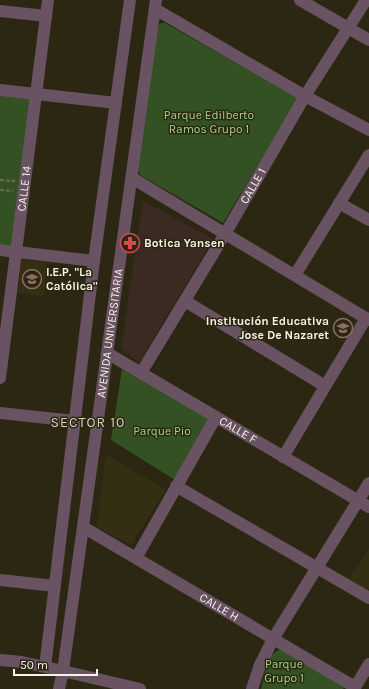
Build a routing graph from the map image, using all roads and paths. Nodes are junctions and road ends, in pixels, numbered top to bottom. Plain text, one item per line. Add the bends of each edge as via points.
1 (48, 0) edge
2 (130, 0) edge
3 (300, 0) edge
4 (366, 0) edge
5 (155, 5) edge
6 (0, 11) edge
7 (46, 16) junction
8 (349, 28) junction
9 (369, 40) edge
10 (0, 90) edge
11 (36, 94) junction
12 (306, 96) junction
13 (116, 103) junction
14 (369, 130) edge
15 (369, 155) edge
16 (132, 178) junction
17 (339, 203) junction
18 (369, 220) edge
19 (225, 234) junction
20 (0, 250) edge
21 (16, 252) junction
22 (94, 261) junction
23 (295, 275) junction
24 (185, 301) junction
25 (367, 319) edge
26 (3, 329) edge
27 (107, 353) junction
28 (141, 373) junction
29 (0, 378) edge
30 (325, 386) junction
31 (0, 413) edge
32 (216, 417) junction
33 (75, 421) junction
34 (284, 457) junction
35 (369, 483) edge
36 (176, 486) junction
37 (358, 500) junction
38 (369, 507) edge
39 (83, 527) junction
40 (136, 558) junction
41 (317, 567) junction
42 (0, 580) edge
43 (55, 586) junction
44 (369, 598) edge
45 (273, 639) junction
46 (0, 660) edge
47 (369, 664) edge
48 (45, 667) junction
49 (63, 671) junction
50 (355, 688) edge
51 (59, 689) edge
52 (140, 689) edge
53 (252, 689) edge

1 - 7 street, CALLE 14
2 - 13 street, AVENIDA UNIVERSITARIA
3 - 8 street
4 - 8 street, CALLE 1
5 - 12 street
5 - 16 street, AVENIDA UNIVERSITARIA
6 - 7 street
7 - 11 street, CALLE 14
8 - 9 street
8 - 12 street, CALLE 1
10 - 11 street
11 - 13 street
11 - 21 street, CALLE 14
12 - 14 street
12 - 19 street, CALLE 1
13 - 22 street, AVENIDA UNIVERSITARIA
15 - 17 street
16 - 19 street
16 - 27 street, AVENIDA UNIVERSITARIA
17 - 18 street
17 - 23 street
19 - 23 street
19 - 24 street, CALLE 1
20 - 21 street
21 - 22 street
21 - 26 street, CALLE 14
22 - 33 street, AVENIDA UNIVERSITARIA
23 - 25 street
24 - 28 street, CALLE 1
24 - 30 street
25 - 30 street
26 - 29 street, CALLE 14
27 - 28 street, CALLE F
27 - 39 street, AVENIDA UNIVERSITARIA
28 - 32 street, CALLE F
30 - 34 street
31 - 33 street
32 - 34 street, CALLE F
32 - 36 street
33 - 43 street, AVENIDA UNIVERSITARIA
34 - 37 street, CALLE F
35 - 37 street
36 - 40 street
36 - 41 street
37 - 38 street, CALLE F
37 - 41 street
39 - 40 street, CALLE H
39 - 49 street, AVENIDA UNIVERSITARIA
40 - 45 street, CALLE H
41 - 44 street
41 - 45 street
42 - 43 street
43 - 48 street, AVENIDA UNIVERSITARIA
45 - 50 street, CALLE H
45 - 53 street
46 - 48 street
47 - 50 street
48 - 49 street
49 - 51 street, AVENIDA UNIVERSITARIA
49 - 52 street

